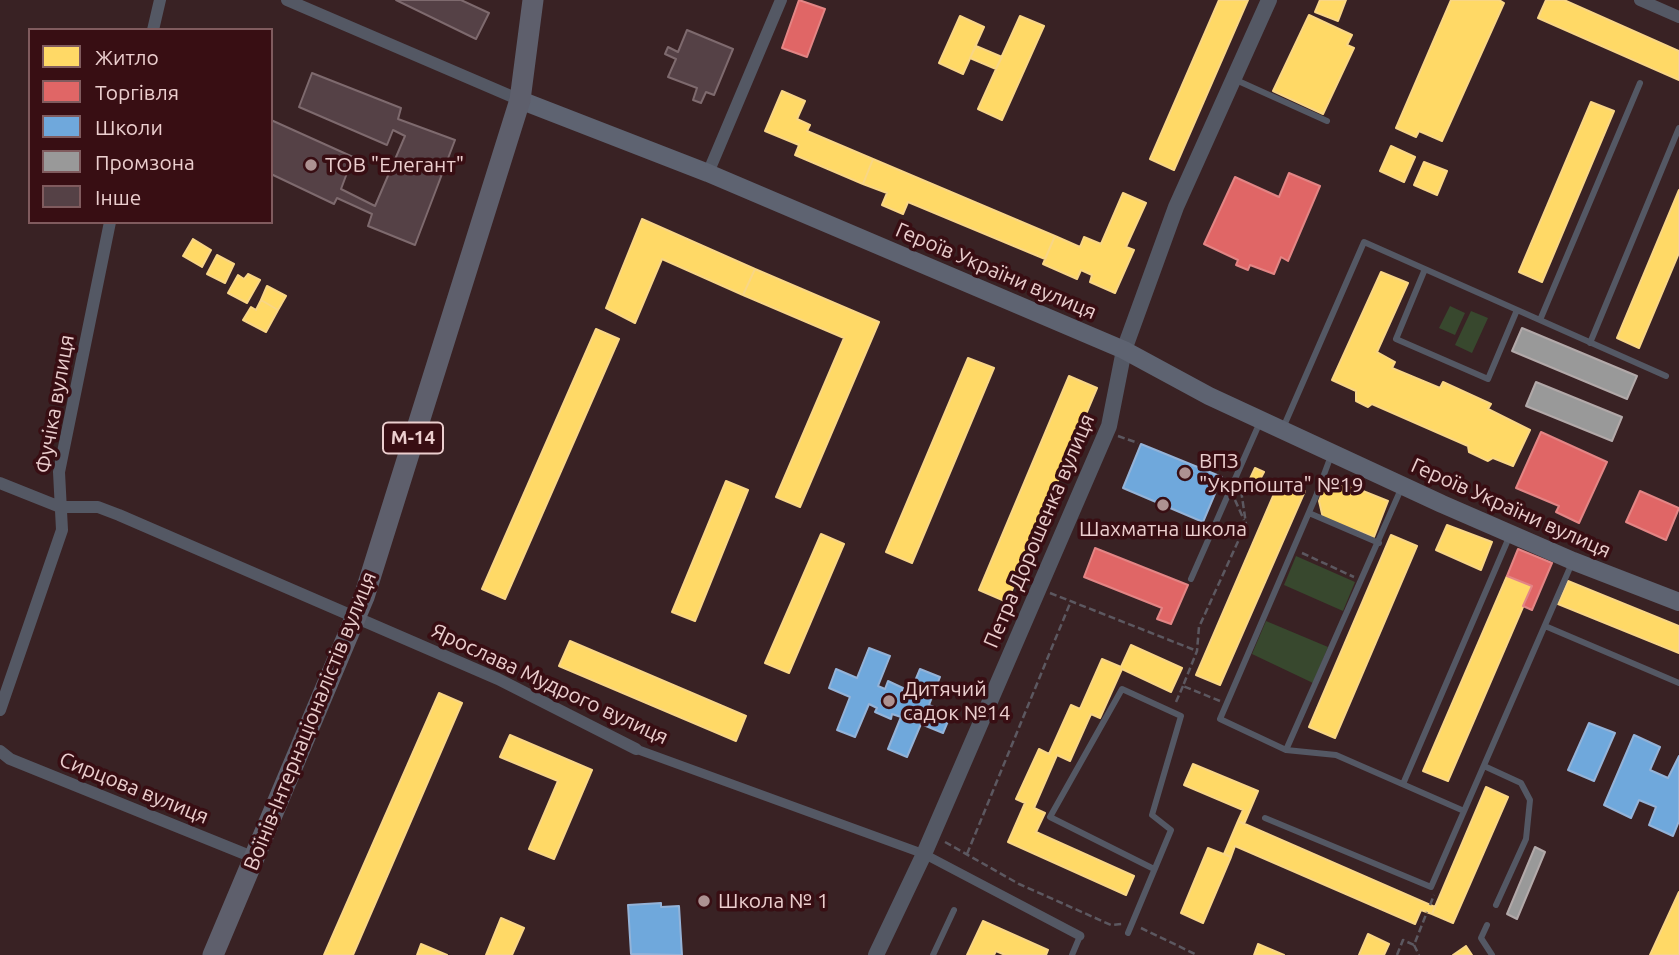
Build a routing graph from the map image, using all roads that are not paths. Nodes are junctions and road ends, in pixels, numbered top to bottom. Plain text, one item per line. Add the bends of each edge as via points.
1 (160, 0) edge
2 (287, 0) edge
3 (533, 0) edge
4 (781, 0) edge
5 (1269, 0) edge
6 (1640, 0) edge
7 (1679, 17) edge
8 (153, 28) edge
9 (1234, 79) junction
10 (1640, 83) dead end
11 (520, 100) junction
12 (1327, 121) dead end
13 (1679, 128) edge
14 (708, 173) junction
15 (110, 224) edge
16 (1425, 269) junction
17 (1517, 310) junction
18 (1540, 320) junction
19 (1590, 343) junction
20 (1124, 350) junction
21 (1666, 376) dead end
22 (1261, 420) junction
23 (1282, 430) junction
24 (1332, 452) junction
25 (0, 482) edge
26 (1403, 485) junction
27 (60, 507) junction
28 (1308, 513) junction
29 (1510, 534) junction
30 (1379, 543) junction
31 (1573, 561) junction
32 (1191, 579) dead end
33 (1679, 602) edge
34 (357, 616) junction
35 (1545, 626) junction
36 (1679, 683) edge
37 (0, 710) edge
38 (636, 749) joint
39 (1286, 750) junction
40 (0, 751) edge
41 (1484, 766) junction
42 (1404, 784) junction
43 (1464, 811) junction
44 (1265, 818) dead end
45 (924, 854) junction
46 (255, 858) junction
47 (1154, 869) junction
48 (1496, 905) dead end
49 (954, 910) dead end
50 (1487, 925) dead end
51 (1128, 933) dead end
52 (1080, 936) joint
53 (213, 955) edge
54 (876, 955) edge
55 (933, 955) edge
56 (1072, 955) edge
57 (1492, 955) edge

1 - 8 street
2 - 11 street, Героїв України вулиця
3 - 11 highway, Воїнів-Інтернаціоналістів вулиця / М-14
4 - 14 street
5 - 9 street, Петра Дорошенка вулиця
6 - 7 street
9 - 12 lane
9 - 20 street, Петра Дорошенка вулиця via 1176,207
10 - 18 lane
11 - 14 main road, Героїв України вулиця
11 - 34 highway, Воїнів-Інтернаціоналістів вулиця / М-14
13 - 19 lane
14 - 20 main road, Героїв України вулиця
15 - 27 street, Фучіка вулиця via 59,472
16 - 17 lane
16 - 17 lane via 1396,339 1488,379
16 - 23 lane via 1364,242
17 - 18 lane
18 - 19 lane
19 - 21 lane
20 - 22 main road, Героїв України вулиця
20 - 45 street, Петра Дорошенка вулиця via 1109,426
22 - 23 main road, Героїв України вулиця
22 - 32 lane
23 - 24 main road, Героїв України вулиця
24 - 26 main road, Героїв України вулиця
24 - 28 lane
25 - 27 street, Ярослава Мудрого вулиця
26 - 29 main road, Героїв України вулиця
26 - 30 lane
27 - 34 street, Ярослава Мудрого вулиця via 98,507 336,611
27 - 37 street, Фучіка вулиця via 62,530
28 - 30 lane
28 - 39 lane via 1220,719
29 - 31 main road, Героїв України вулиця
29 - 42 lane
30 - 39 lane
31 - 33 main road, Героїв України вулиця
31 - 35 lane
34 - 38 street, Ярослава Мудрого вулиця via 498,679
34 - 46 highway, Воїнів-Інтернаціоналістів вулиця / М-14
35 - 36 lane
35 - 41 lane
38 - 45 street, Ярослава Мудрого вулиця
39 - 42 lane via 1336,755
40 - 46 street, Сирцова вулиця
41 - 43 lane
41 - 48 lane via 1521,783 1530,800 1526,839
42 - 43 lane
43 - 44 lane via 1431,887
45 - 52 street, Ярослава Мудрого вулиця
45 - 54 street, Петра Дорошенка вулиця
46 - 53 highway, Воїнів-Інтернаціоналістів вулиця / М-14
47 - 47 lane via 1171,830 1152,815 1181,716 1122,690 1051,817
47 - 51 lane
49 - 55 lane
50 - 57 lane via 1481,939
52 - 56 lane

